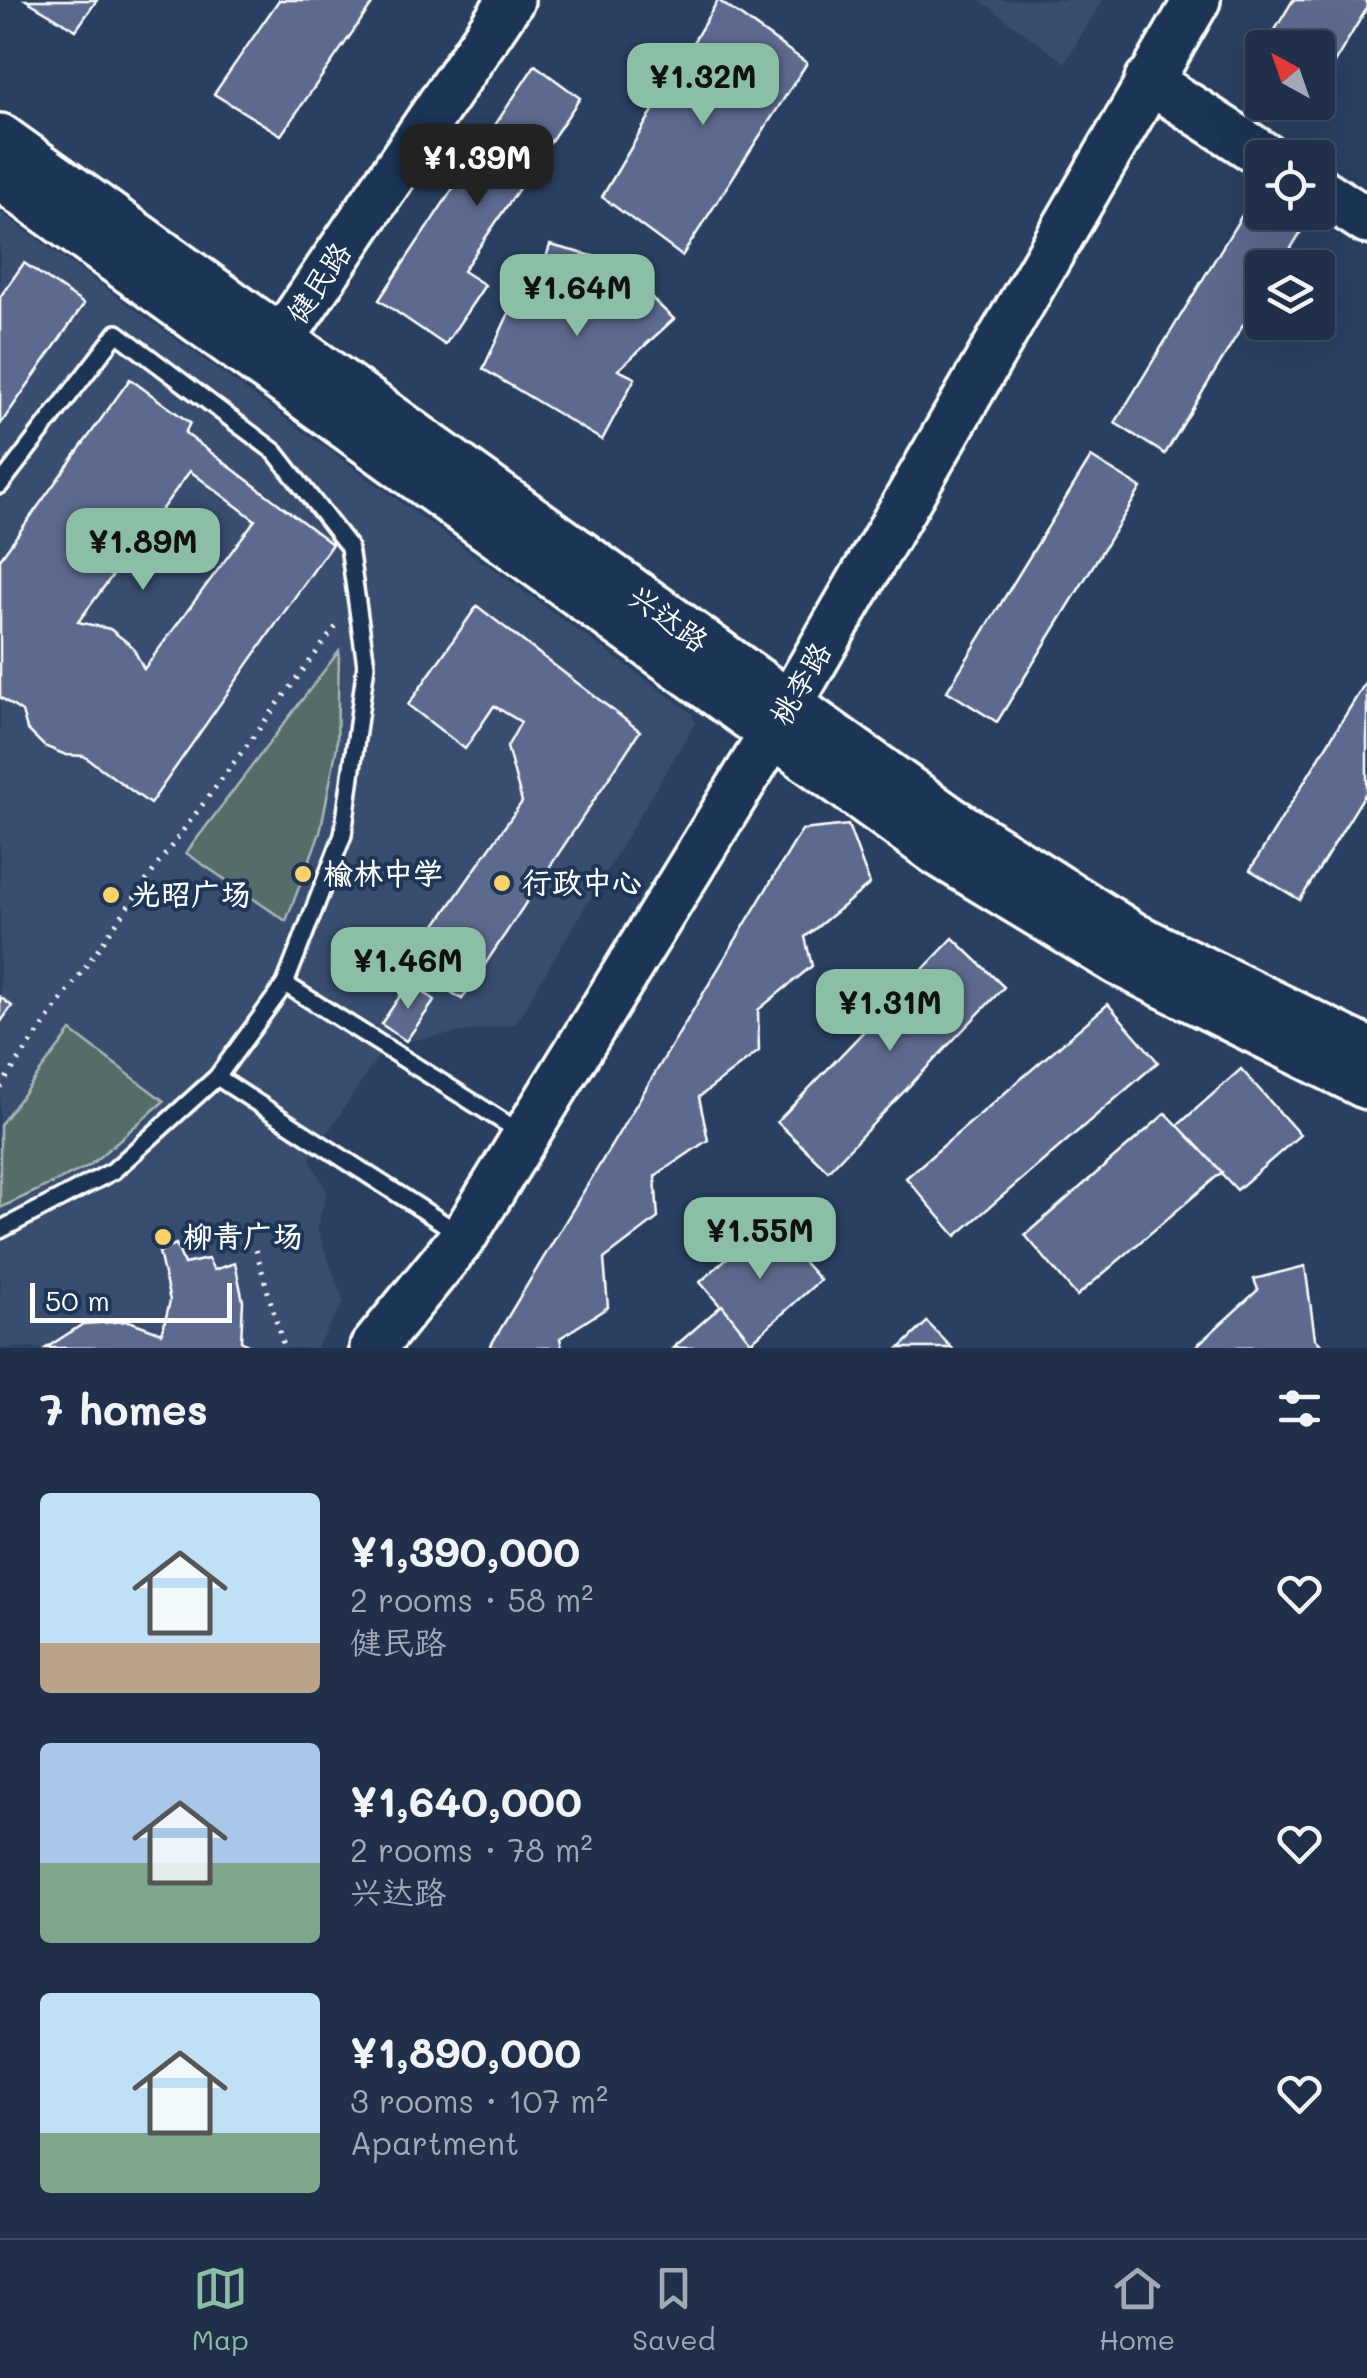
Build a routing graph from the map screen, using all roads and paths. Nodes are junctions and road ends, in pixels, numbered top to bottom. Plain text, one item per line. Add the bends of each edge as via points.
1 (510, 0) edge
2 (1196, 0) edge
3 (1148, 80) junction
4 (0, 137) edge
5 (1245, 143) edge
6 (0, 177) edge
7 (1335, 200) edge
8 (1367, 221) edge
9 (272, 353) junction
10 (3, 473) edge
11 (356, 599) junction
12 (780, 721) junction
13 (285, 984) junction
14 (1359, 1053) edge
15 (217, 1077) junction
16 (0, 1087) edge
17 (526, 1136) junction
18 (0, 1230) edge
19 (464, 1236) junction
20 (256, 1250) dead end
21 (284, 1348) edge
22 (373, 1348) edge

1 - 9 main road, 健民路
2 - 3 main road, 桃李路
3 - 5 main road
3 - 12 main road, 桃李路
4 - 9 main road, 兴达路
6 - 9 main road, 兴达路
7 - 8 main road
9 - 12 main road, 兴达路
10 - 11 lane via 117,333 276,452 348,547
11 - 13 lane via 366,665 343,834
11 - 16 path
12 - 14 main road, 兴达路 via 938,852 1118,962
12 - 17 main road, 桃李路
13 - 15 lane
13 - 17 lane
15 - 18 lane via 113,1171
15 - 19 lane
17 - 19 main road, 桃李路
19 - 22 main road, 桃李路
20 - 21 path

